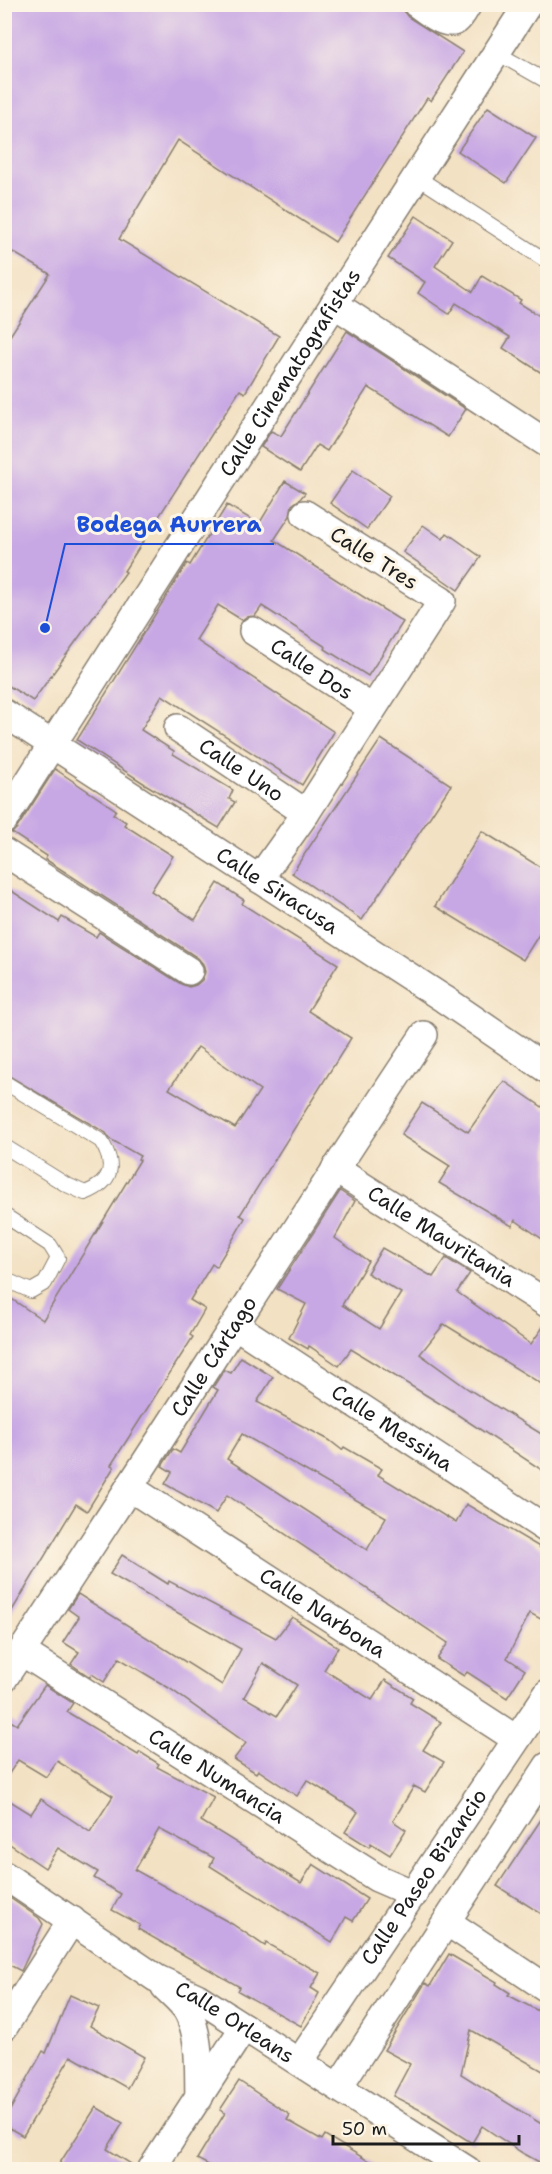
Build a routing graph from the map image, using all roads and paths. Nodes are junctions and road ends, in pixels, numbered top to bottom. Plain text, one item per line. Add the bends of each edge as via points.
1 (417, 4) edge
2 (468, 4) edge
3 (528, 4) edge
4 (496, 53) junction
5 (548, 82) edge
6 (417, 177) junction
7 (548, 262) edge
8 (334, 304) junction
9 (548, 444) edge
10 (305, 514) dead end
11 (253, 631) dead end
12 (372, 708) junction
13 (4, 713) edge
14 (178, 728) dead end
15 (53, 744) junction
16 (306, 813) junction
17 (4, 820) edge
18 (4, 852) edge
19 (259, 879) junction
20 (189, 971) dead end
21 (424, 1035) dead end
22 (548, 1070) edge
23 (4, 1082) edge
24 (4, 1146) edge
25 (335, 1169) junction
26 (4, 1215) edge
27 (4, 1279) edge
28 (548, 1304) edge
29 (235, 1325) junction
30 (129, 1487) junction
31 (548, 1530) edge
32 (22, 1652) junction
33 (4, 1678) edge
34 (548, 1693) edge
35 (516, 1739) junction
36 (548, 1766) edge
37 (4, 1875) edge
38 (414, 1894) junction
39 (72, 1920) junction
40 (447, 1922) junction
41 (156, 1978) junction
42 (548, 1989) edge
43 (4, 2027) edge
44 (244, 2027) junction
45 (300, 2061) junction
46 (339, 2086) junction
47 (199, 2098) junction
48 (151, 2169) edge
49 (467, 2169) edge

1 - 2 street via 451,22 458,20
3 - 4 street, Calle Cinematografistas
4 - 5 lane
4 - 6 street, Calle Cinematografistas
6 - 7 lane
6 - 8 street, Calle Cinematografistas
8 - 9 street
8 - 15 street, Calle Cinematografistas
10 - 12 street, Calle Tres via 442,601
11 - 12 street, Calle Dos
12 - 16 street
13 - 15 street, Calle Siracusa
14 - 16 street, Calle Uno
15 - 17 street, Calle Cinematografistas
15 - 19 street, Calle Siracusa
16 - 19 street
18 - 20 street
19 - 22 street, Calle Siracusa
21 - 25 street, Calle Cártago
23 - 24 lane via 101,1141 110,1155 111,1169 97,1189 85,1193
25 - 28 street, Calle Mauritania
25 - 29 street, Calle Cártago
26 - 27 lane via 50,1245 58,1258 45,1283 31,1291
29 - 30 street, Calle Cártago
29 - 31 street, Calle Messina
30 - 32 street, Calle Cártago
30 - 35 street, Calle Narbona
32 - 33 street, Calle Cártago
32 - 38 street, Calle Numancia via 377,1878
34 - 35 street, Calle Paseo Bizancio
35 - 38 street, Calle Paseo Bizancio
36 - 40 street, Calle Paseo Bizancio
37 - 39 street, Calle Orleans
38 - 45 street, Calle Paseo Bizancio
39 - 41 street, Calle Orleans
39 - 43 street
40 - 42 street
40 - 46 street, Calle Paseo Bizancio
41 - 44 street, Calle Orleans via 197,1997
41 - 47 street via 187,2010 195,2030
44 - 45 street, Calle Orleans
44 - 47 street
45 - 46 street, Calle Orleans
46 - 49 street, Calle Orleans
47 - 48 street

